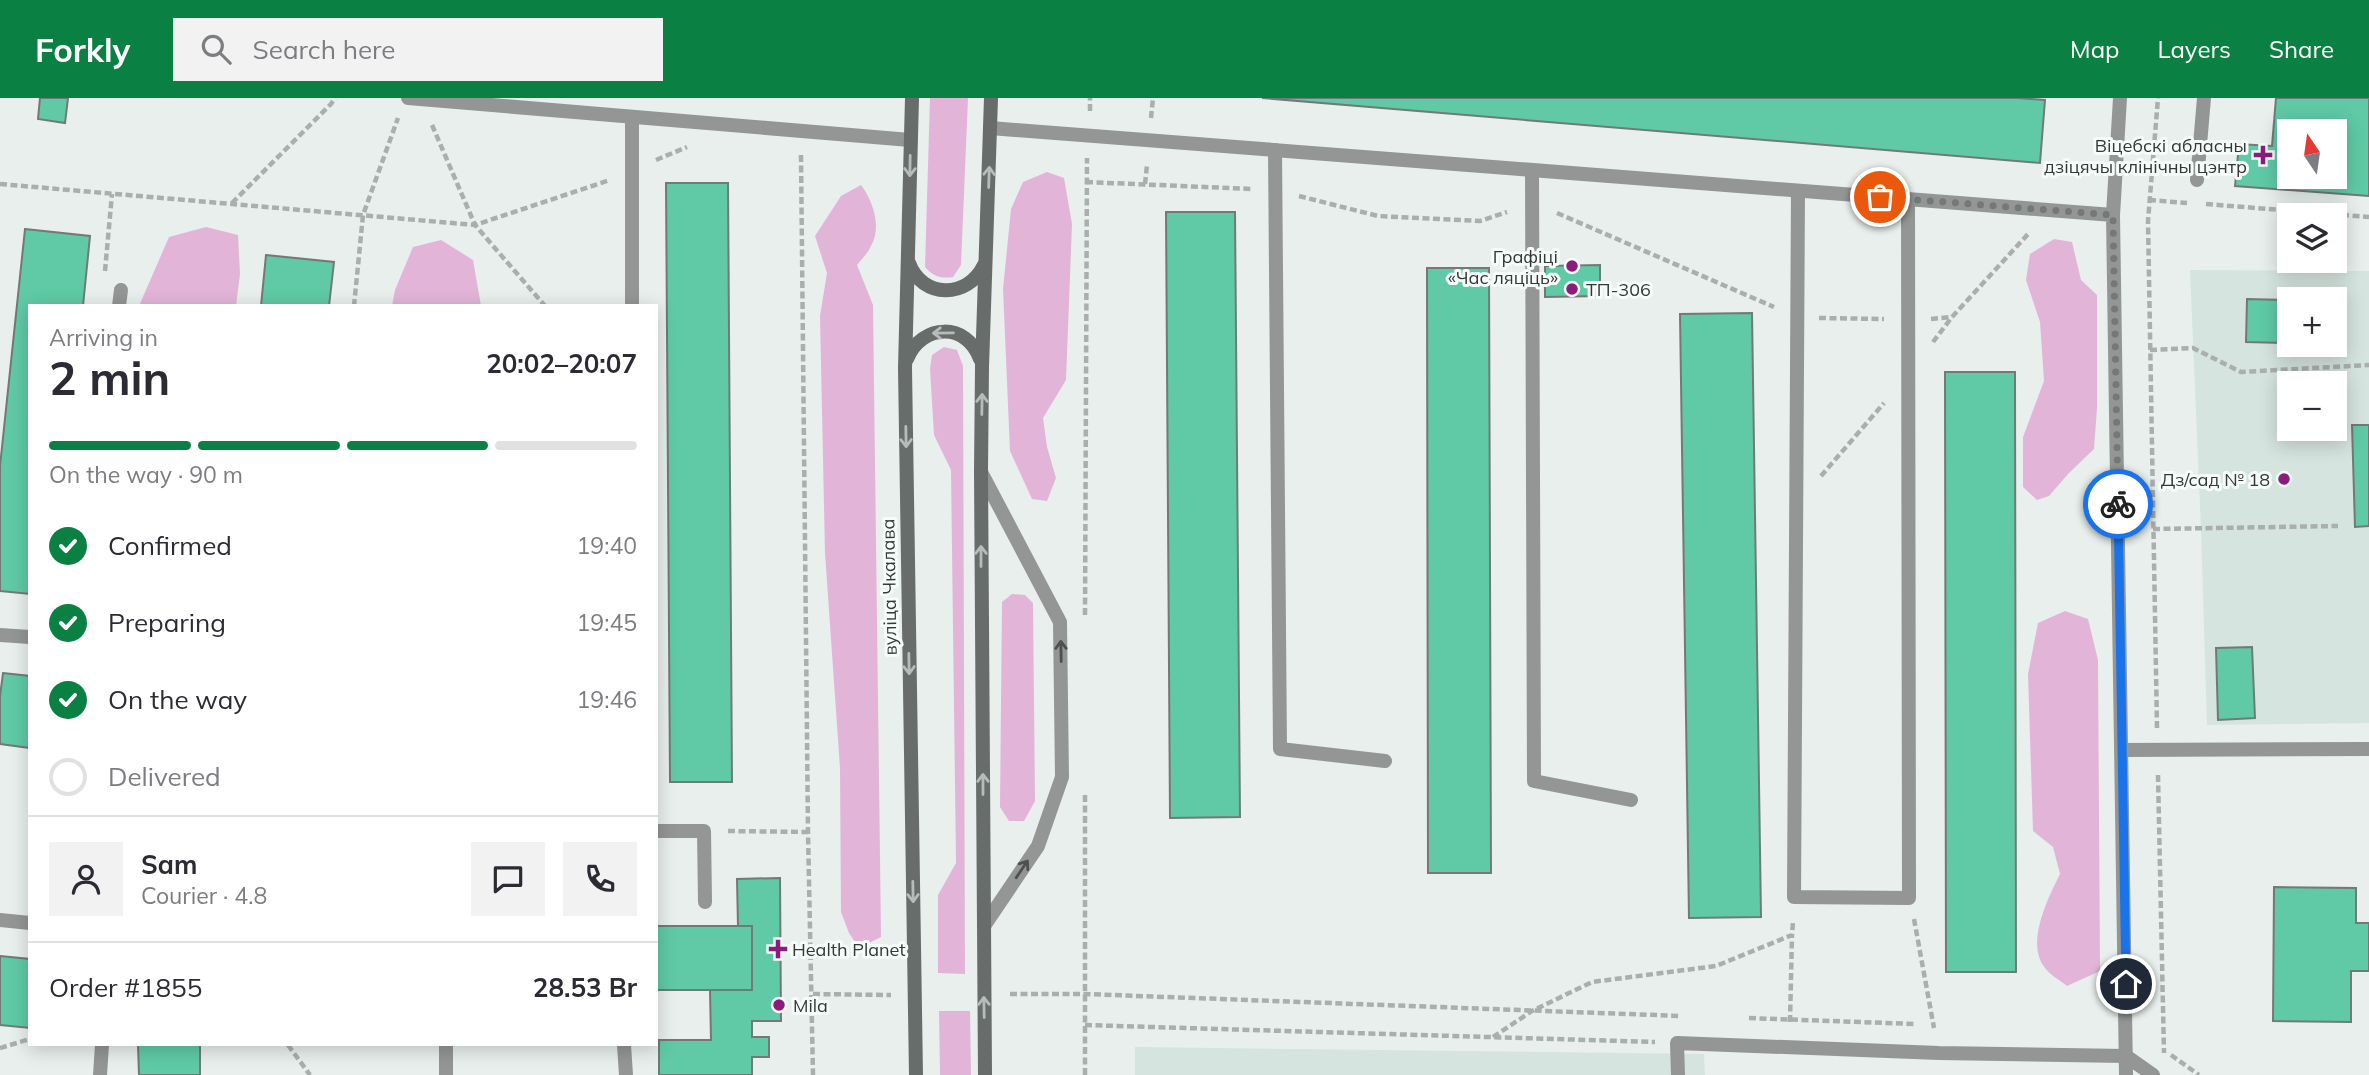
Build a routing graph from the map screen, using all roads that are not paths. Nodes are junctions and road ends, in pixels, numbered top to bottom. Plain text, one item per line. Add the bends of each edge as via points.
1 (912, 98) edge
2 (992, 98) edge
3 (2120, 98) edge
4 (2204, 98) edge
5 (410, 103) edge
6 (632, 117) junction
7 (990, 128) junction
8 (910, 140) junction
9 (1275, 150) junction
10 (1532, 170) junction
11 (2197, 180) dead end
12 (1798, 191) junction
13 (1908, 199) junction
14 (2113, 215) junction
15 (986, 255) junction
16 (908, 258) junction
17 (121, 290) dead end
18 (119, 304) edge
19 (632, 304) edge
20 (905, 368) junction
21 (982, 368) junction
22 (981, 472) junction
23 (0, 635) edge
24 (28, 637) edge
25 (2369, 749) edge
26 (2122, 750) junction
27 (1385, 761) dead end
28 (1631, 800) dead end
29 (658, 831) edge
30 (705, 902) dead end
31 (0, 920) edge
32 (28, 923) edge
33 (984, 926) junction
34 (102, 1046) edge
35 (446, 1046) edge
36 (624, 1046) edge
37 (2126, 1056) junction
38 (100, 1075) edge
39 (446, 1075) edge
40 (626, 1075) edge
41 (916, 1075) edge
42 (985, 1075) edge
43 (1678, 1075) edge
44 (2126, 1075) edge
45 (2153, 1075) edge

1 - 8 main road, вуліца Чкалава
2 - 7 main road
3 - 14 street
4 - 11 street
5 - 6 street
6 - 8 street
6 - 19 street
7 - 9 street
15 -> 7 main road
8 -> 16 main road, вуліца Чкалава
9 - 10 street
9 - 27 street via 1280,749
10 - 12 street
10 - 28 street via 1534,781
12 - 13 street
12 - 13 street via 1794,897 1909,898
13 - 14 street
14 - 26 street
15 - 16 main road via 976,278 966,286 942,291 919,280
15 - 21 main road
16 - 20 main road, вуліца Чкалава
17 - 18 street
21 -> 20 main road via 974,346 945,331 922,338
20 -> 41 main road, вуліца Чкалава
22 -> 21 main road
33 -> 22 main road
33 -> 22 street via 1038,846 1062,777 1060,622
23 - 24 street
25 - 26 street
26 - 37 street
29 - 30 street via 704,831
31 - 32 street
42 -> 33 main road
34 - 38 street
35 - 39 street
36 - 40 street
37 - 43 street via 1676,1043
37 - 44 street
37 - 45 street

